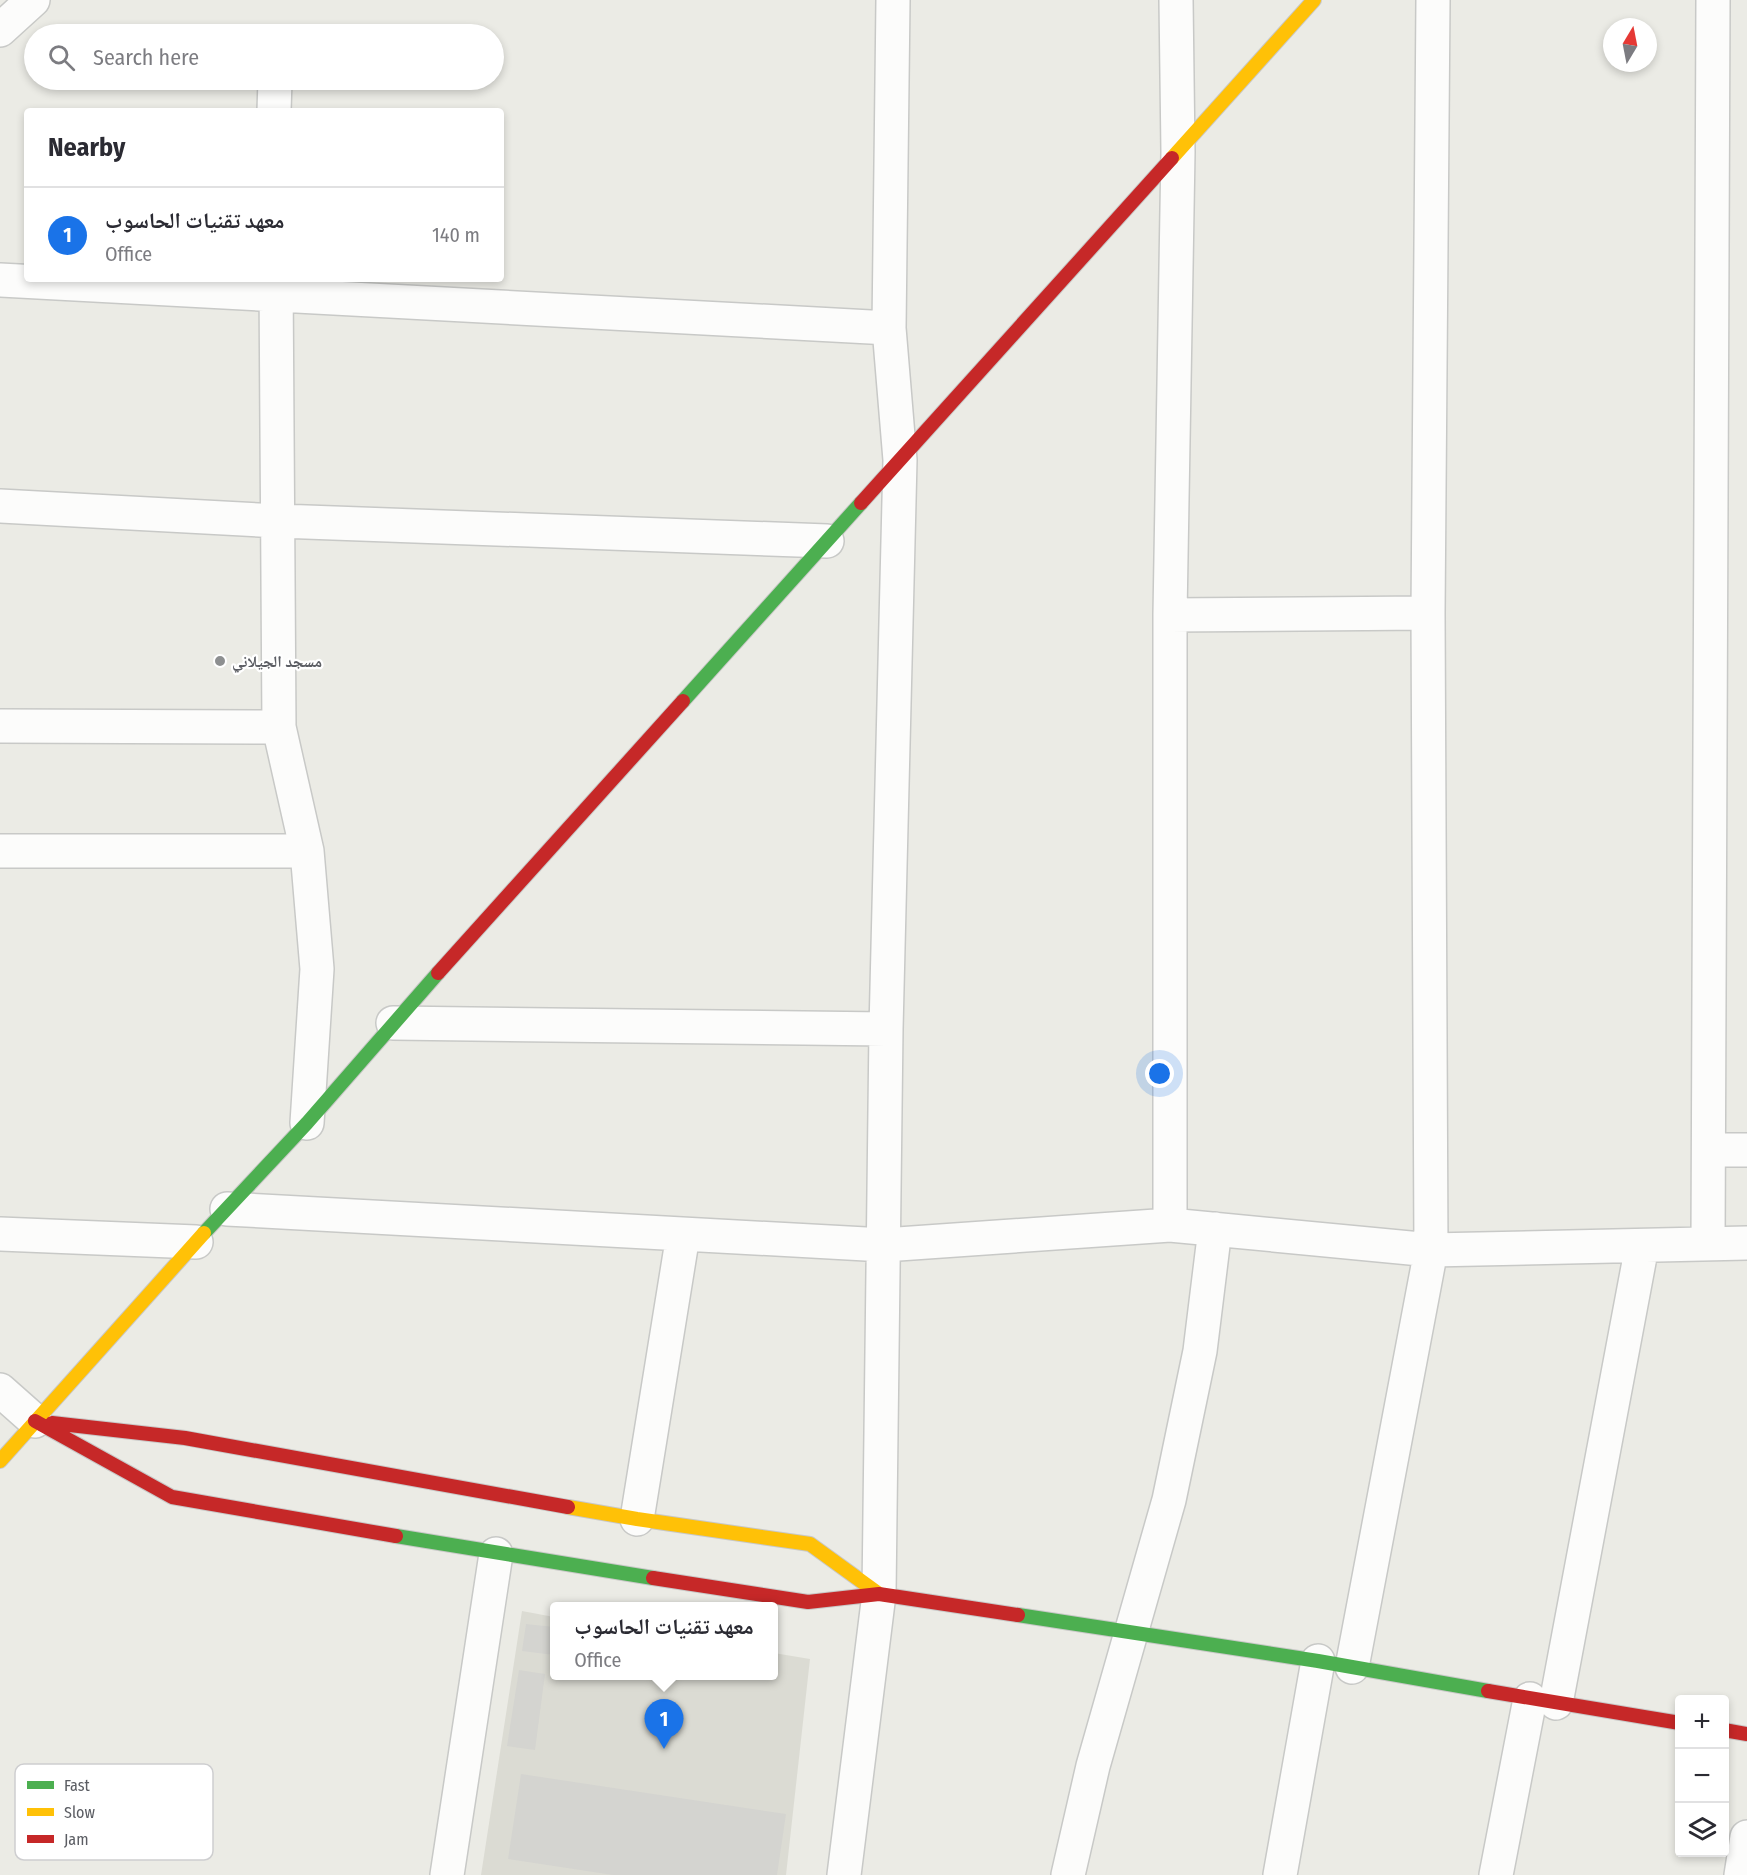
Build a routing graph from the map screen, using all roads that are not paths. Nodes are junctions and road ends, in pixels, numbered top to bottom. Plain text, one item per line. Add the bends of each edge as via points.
1 (33, 0) edge
2 (893, 0) edge
3 (1176, 0) edge
4 (1314, 0) edge
5 (1433, 0) edge
6 (1713, 0) edge
7 (0, 30) edge
8 (275, 90) edge
9 (274, 108) edge
10 (1178, 152) junction
11 (0, 280) edge
12 (24, 281) edge
13 (79, 282) edge
14 (276, 287) edge
15 (889, 328) junction
16 (900, 460) junction
17 (0, 506) edge
18 (279, 521) junction
19 (827, 541) junction
20 (1428, 613) junction
21 (1170, 615) junction
22 (0, 726) edge
23 (279, 726) junction
24 (0, 851) edge
25 (307, 851) junction
26 (393, 1023) junction
27 (886, 1029) junction
28 (307, 1123) junction
29 (1709, 1150) junction
30 (1747, 1150) edge
31 (227, 1209) junction
32 (1170, 1225) junction
33 (1215, 1229) junction
34 (0, 1234) edge
35 (683, 1235) junction
36 (196, 1242) junction
37 (1747, 1243) edge
38 (1708, 1244) junction
39 (884, 1245) junction
40 (1642, 1246) junction
41 (1431, 1250) junction
42 (0, 1390) edge
43 (35, 1421) junction
44 (0, 1461) edge
45 (637, 1519) junction
46 (496, 1554) junction
47 (879, 1594) junction
48 (1131, 1633) junction
49 (1318, 1661) junction
50 (1352, 1667) junction
51 (1543, 1701) junction
52 (1675, 1722) edge
53 (1729, 1731) edge
54 (1747, 1734) edge
55 (1747, 1837) edge
56 (447, 1875) edge
57 (844, 1875) edge
58 (1068, 1875) edge
59 (1280, 1875) edge
60 (1496, 1875) edge
61 (1741, 1875) edge

1 - 7 street
2 - 15 street
3 - 10 street
4 - 10 street
5 - 20 street
6 - 29 street
8 - 9 street
10 - 16 street
10 - 21 street
11 - 12 street
13 - 14 street
14 - 15 street
14 - 18 street
15 - 16 street
16 - 19 street
16 - 27 street
17 - 18 street
18 - 19 street
18 - 23 street
19 - 26 street
20 - 21 street
20 - 41 street
21 - 32 street
22 - 23 street
23 - 25 street
24 - 25 street
25 - 28 street via 317,969
26 - 27 street
26 - 28 street
27 - 39 street
28 - 31 street
29 - 30 street
29 - 38 street
31 - 35 street
31 - 36 street
32 - 33 street
32 - 39 street
33 - 41 street
33 - 48 street via 1200,1351 1169,1500
34 - 36 street
35 - 39 street
35 - 45 street
36 - 43 street
37 - 38 street
38 - 40 street
39 - 47 street
40 - 41 street
40 - 51 street
41 - 50 street
42 - 43 street
43 - 44 street
43 - 45 street via 185,1438
43 - 46 street via 172,1497
45 - 47 street via 810,1544
46 - 47 street via 808,1602
46 - 56 street
47 - 48 street
47 - 57 street
48 - 49 street
48 - 58 street via 1093,1766
49 - 50 street
49 - 59 street
50 - 51 street
51 - 52 street
51 - 60 street
53 - 54 street
55 - 61 street

